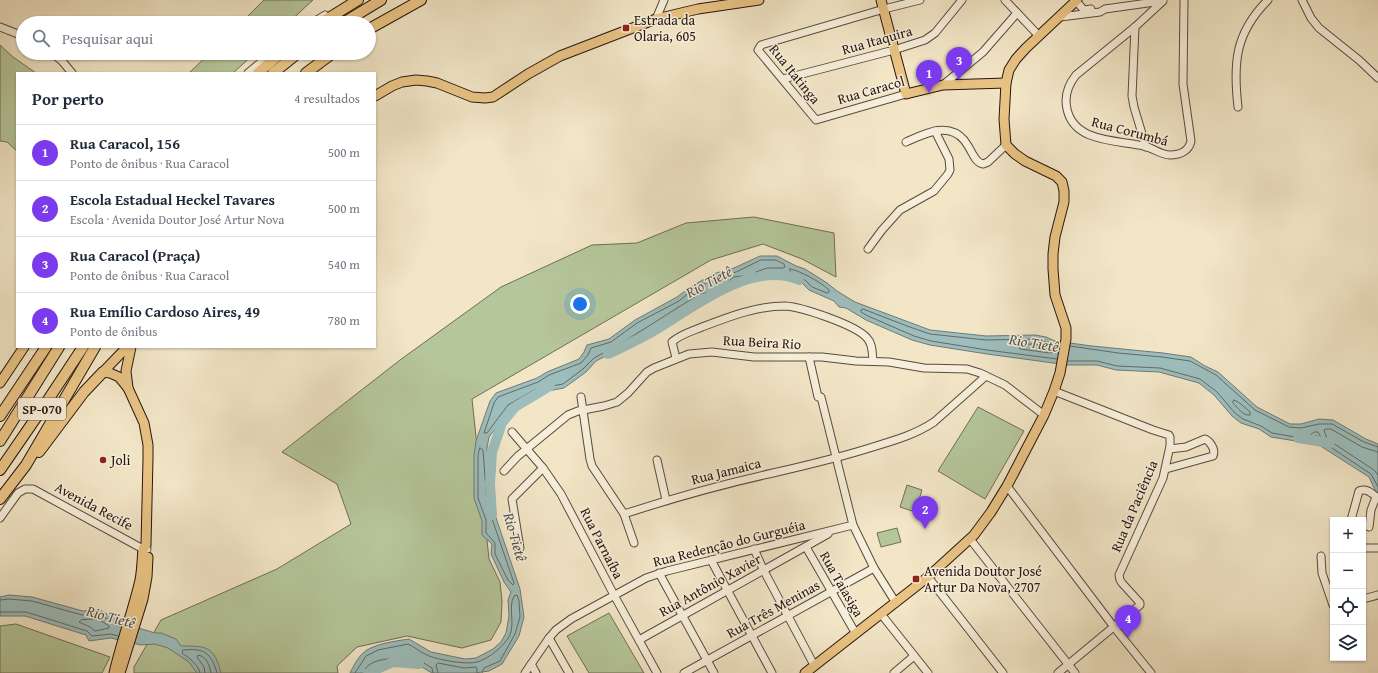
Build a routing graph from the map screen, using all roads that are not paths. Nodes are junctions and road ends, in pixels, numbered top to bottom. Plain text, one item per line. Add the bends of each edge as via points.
1 (349, 0) edge
2 (358, 0) edge
3 (381, 0) edge
4 (421, 0) edge
5 (664, 0) edge
6 (759, 0) edge
7 (920, 0) edge
8 (962, 0) edge
9 (1005, 0) edge
10 (1164, 0) edge
11 (1184, 0) edge
12 (1268, 0) edge
13 (1302, 0) edge
14 (1076, 1) edge
15 (883, 4) edge
16 (1106, 10) junction
17 (1017, 13) junction
18 (323, 16) edge
19 (332, 16) edge
20 (355, 16) edge
21 (1060, 17) junction
22 (656, 19) junction
23 (376, 25) edge
24 (0, 27) edge
25 (1135, 27) junction
26 (16, 33) edge
27 (1039, 36) junction
28 (894, 50) junction
29 (61, 60) edge
30 (264, 60) edge
31 (273, 60) edge
32 (289, 60) edge
33 (324, 60) edge
34 (71, 72) edge
35 (249, 72) edge
36 (259, 72) edge
37 (274, 72) edge
38 (307, 72) edge
39 (1378, 78) edge
40 (783, 80) junction
41 (1006, 83) junction
42 (943, 85) junction
43 (906, 94) junction
44 (376, 95) edge
45 (1238, 107) dead end
46 (816, 120) joint
47 (935, 131) junction
48 (906, 142) dead end
49 (1006, 144) junction
50 (1146, 147) junction
51 (868, 249) dead end
52 (23, 348) edge
53 (45, 348) edge
54 (58, 348) edge
55 (82, 348) edge
56 (94, 348) edge
57 (126, 348) edge
58 (131, 348) edge
59 (809, 357) junction
60 (676, 358) junction
61 (873, 361) junction
62 (103, 372) junction
63 (986, 376) junction
64 (0, 383) edge
65 (128, 388) junction
66 (1054, 391) junction
67 (581, 397) dead end
68 (583, 410) junction
69 (1044, 415) junction
70 (0, 416) edge
71 (512, 432) dead end
72 (0, 441) edge
73 (527, 448) junction
74 (1170, 449) junction
75 (837, 459) junction
76 (658, 460) dead end
77 (26, 464) junction
78 (543, 468) junction
79 (1166, 469) junction
80 (0, 470) edge
81 (504, 471) dead end
82 (1008, 486) junction
83 (1377, 497) edge
84 (0, 499) edge
85 (666, 500) junction
86 (624, 514) junction
87 (1352, 517) edge
88 (0, 518) edge
89 (853, 525) junction
90 (1369, 526) dead end
91 (835, 529) junction
92 (970, 539) junction
93 (634, 543) dead end
94 (806, 547) junction
95 (146, 548) junction
96 (520, 548) dead end
97 (1366, 548) edge
98 (1378, 548) edge
99 (754, 549) junction
100 (1321, 556) dead end
101 (711, 560) junction
102 (874, 568) junction
103 (764, 571) junction
104 (659, 573) junction
105 (928, 577) junction
106 (727, 591) junction
107 (832, 591) junction
108 (614, 595) junction
109 (1378, 595) edge
110 (1330, 597) edge
111 (1366, 598) edge
112 (896, 603) junction
113 (882, 614) junction
114 (681, 615) junction
115 (787, 616) junction
116 (1114, 627) junction
117 (856, 634) junction
118 (751, 636) junction
119 (549, 638) junction
120 (639, 640) junction
121 (124, 645) junction
122 (914, 656) junction
123 (707, 660) junction
124 (531, 664) junction
125 (1069, 665) junction
126 (814, 666) junction
127 (114, 673) edge
128 (120, 673) edge
129 (525, 673) edge
130 (536, 673) edge
131 (568, 673) edge
132 (657, 673) edge
133 (684, 673) edge
134 (714, 673) edge
135 (772, 673) edge
136 (805, 673) edge
137 (894, 673) edge
138 (928, 673) edge
139 (1003, 673) edge
140 (1058, 673) edge
141 (1075, 673) edge
142 (1151, 673) edge

1 - 18 street
2 - 19 highway
3 - 20 highway
4 - 23 highway
5 - 22 street
6 - 22 main road
7 - 15 street
8 - 28 street, Rua Itaquira via 931,37
9 - 17 street
10 - 16 street
10 - 25 street, Rua Corumbá
11 - 50 street, Rua Corumbá via 1183,84 1191,141 1188,149 1176,154 1165,155
12 - 45 street via 1242,35 1236,67
13 - 39 street via 1319,28
14 - 16 street via 1084,10
14 - 21 main road
15 - 28 main road
15 - 40 street, Rua Itatinga via 758,47 758,52
16 - 21 street
17 - 27 street
17 - 42 street via 983,52
21 - 27 main road
22 - 44 main road via 560,56 493,97 472,97 437,83 416,80 402,82
24 - 26 street
25 - 50 street via 1132,96
25 - 50 street, Rua Corumbá via 1076,75 1066,94 1065,103 1072,123 1080,130 1093,137
27 - 41 main road via 1016,59
28 - 40 street, Rua Itaquira
28 - 43 main road
29 - 34 street
30 - 35 street
31 - 36 highway
32 - 37 highway
33 - 38 highway
40 - 46 street, Rua Itatinga
41 - 42 main road, Rua Caracol
41 - 49 main road
42 - 43 main road, Rua Caracol
43 - 46 street, Rua Caracol
47 - 48 street
47 - 49 street via 947,130 959,135 980,164 988,162
47 - 51 street via 949,159 948,174 934,191 900,210
49 - 66 main road via 1025,161 1056,176 1063,186 1064,202 1054,248 1053,275 1055,295 1066,328 1066,339
52 - 64 main road
53 - 70 highway
54 - 72 highway, SP-070
55 - 80 highway, SP-070
56 - 77 highway
57 - 62 main road
58 - 65 main road via 126,371
59 - 60 street, Rua Beira Rio via 754,357 700,352
59 - 61 street, Rua Beira Rio
59 - 75 street
60 - 61 street via 672,344 674,340 696,329 738,314 788,306 835,320 867,337
60 - 68 street, Rua Beira Rio via 647,372 617,402
61 - 63 street, Rua Beira Rio via 924,368 967,369
62 - 65 main road via 119,377
62 - 77 highway via 84,392 37,454
63 - 69 street, Rua Beira Rio via 1004,385
63 - 75 street, Rua Jamaica via 926,428
65 - 95 main road via 144,423 148,445
66 - 69 main road
66 - 74 street, Rua da Paciência via 1169,435
67 - 68 street
68 - 73 street, Rua Beira Rio via 564,417
68 - 86 street via 592,466
69 - 82 main road
71 - 73 street, Rua Parnaíba
73 - 78 street, Rua Parnaíba
73 - 81 street, Rua Beira Rio
74 - 79 street, Rua da Paciência
74 - 79 street via 1186,447 1205,439 1214,450 1214,454
75 - 85 street, Rua Jamaica
75 - 89 street
76 - 85 street
77 - 84 highway
78 - 96 street via 512,499
78 - 108 street, Rua Parnaíba via 561,494
79 - 116 street, Rua da Paciência via 1119,575 1122,583 1140,603
82 - 92 main road
82 - 116 street
83 - 87 street via 1368,490 1359,491
83 - 90 street via 1371,510
85 - 86 street, Rua Jamaica
86 - 93 street
88 - 95 street, Avenida Recife via 18,494 25,489 33,490
89 - 91 street, Rua Redenção do Gurguéia
89 - 102 street
91 - 94 street, Rua Antônio Xavier
91 - 99 street, Rua Redenção do Gurguéia
92 - 105 main road
92 - 125 street
94 - 103 street, Rua Antônio Xavier
94 - 107 street, Rua Taiasiga
95 - 121 main road via 147,577 143,598 133,616
97 - 98 street
99 - 101 street, Rua Redenção do Gurguéia
99 - 103 street
100 - 110 street via 1322,573
101 - 104 street, Rua Redenção do Gurguéia
101 - 106 street
102 - 107 street, Rua Três Meninas
102 - 112 street
103 - 106 street, Rua Antônio Xavier
103 - 115 street
104 - 108 street, Rua Redenção do Gurguéia
104 - 114 street
105 - 112 main road
105 - 139 street
106 - 114 street, Rua Antônio Xavier
106 - 118 street
107 - 115 street, Rua Três Meninas
107 - 117 street, Rua Taiasiga
108 - 119 street, Rua Redenção do Gurguéia via 571,619
108 - 120 street, Rua Parnaíba
109 - 111 street
112 - 113 main road
113 - 117 main road
113 - 122 street
114 - 120 street, Rua Antônio Xavier
114 - 123 street
115 - 118 street, Rua Três Meninas
115 - 126 street
116 - 125 street
116 - 142 street
117 - 126 main road
118 - 123 street, Rua Três Meninas
118 - 135 street
119 - 124 street, Rua Redenção do Gurguéia
119 - 131 street
120 - 132 street, Rua Parnaíba
121 - 127 main road
121 - 128 main road
122 - 137 street
122 - 138 street
123 - 133 street, Rua Três Meninas
123 - 134 street
124 - 129 street, Rua Redenção do Gurguéia
124 - 130 street
125 - 140 street
125 - 141 street
126 - 136 main road

